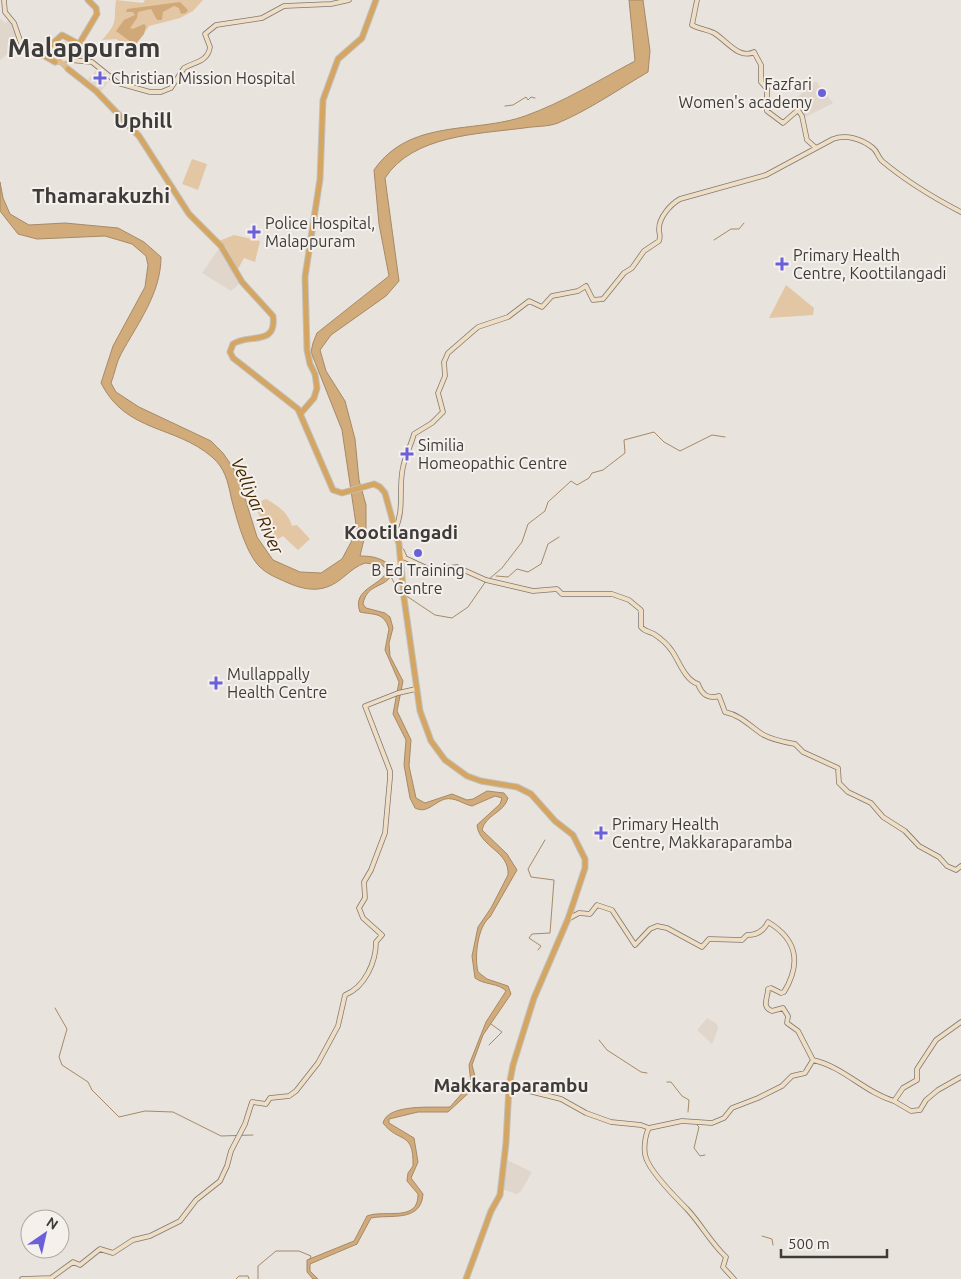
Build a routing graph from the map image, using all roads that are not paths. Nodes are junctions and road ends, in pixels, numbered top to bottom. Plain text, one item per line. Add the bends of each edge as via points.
1 (4, 0) edge
2 (88, 0) edge
3 (349, 0) edge
4 (374, 0) edge
5 (697, 0) edge
6 (79, 44) junction
7 (42, 55) junction
8 (57, 60) junction
9 (68, 69) joint
10 (816, 148) junction
11 (961, 212) edge
12 (297, 407) junction
13 (306, 408) junction
14 (302, 414) junction
15 (396, 529) junction
16 (399, 546) junction
17 (416, 689) junction
18 (961, 866) edge
19 (568, 919) junction
20 (961, 1022) edge
21 (813, 1060) junction
22 (961, 1077) edge
23 (509, 1086) junction
24 (894, 1101) junction
25 (648, 1128) junction
26 (22, 1279) edge
27 (466, 1279) edge
28 (734, 1279) edge

1 - 7 main road via 5,12 14,23 24,49
2 - 6 highway via 97,14
3 - 8 main road via 284,6 262,18 216,25 205,34 210,47 206,56 197,64 184,68 172,86 161,92 121,85 92,62
4 - 13 highway via 362,38 338,59 322,109 320,179 305,277 308,359 317,380 316,393
5 - 10 main road via 692,25 716,34 742,54 754,52 761,65 761,82 767,89 767,111 783,123 798,110 807,140
6 - 7 highway via 60,36
6 - 8 highway via 76,46 63,38 58,40 45,53
7 - 8 highway
8 - 9 main road
9 - 12 highway via 96,91 138,136 189,214 221,246 242,282 270,312 274,322 267,336 235,342 230,352 233,358
10 - 11 main road via 837,137 853,138 873,148 884,162
10 - 15 main road via 766,175 676,201 660,225 659,241 644,251 603,299 593,300 586,286 578,291 552,296 542,307 529,301 508,318 478,327 446,355 445,376 438,393 442,413 414,434 403,467 402,504
12 - 13 highway
12 - 14 highway
13 - 14 highway
14 - 15 highway via 332,488 338,493 374,484 382,490
15 - 16 highway
16 - 17 highway
16 - 18 main road via 405,558 425,569 441,571 457,567 486,580 532,591 557,589 562,594 601,592 629,600 641,610 644,631 654,634 670,648 678,664 705,695 709,698 719,696 725,712 754,726 763,735 785,744 795,744 803,752 836,768 838,781 848,792 871,803 883,817 947,866 956,870
17 - 19 highway via 425,727 445,760 474,779 527,791 579,844 585,868
17 - 26 main road via 398,692 365,706 390,771 385,833 364,882 365,898 359,907 363,918 382,935 376,942 375,960 356,990 345,995 338,1026 318,1063 289,1096 270,1098 266,1104 252,1102 220,1181 196,1200 185,1218 150,1236 133,1240 113,1253 100,1249 80,1265 73,1262 51,1278
19 - 21 main road via 579,913 590,914 597,905 612,910 635,945 657,926 702,947 709,939 742,940 765,929 768,922 790,943 796,958 786,989 781,993 769,988 766,1006 772,1011 783,1008 788,1016 787,1023 798,1031
19 - 23 highway via 534,998
20 - 24 main road via 936,1040 917,1069 917,1080 903,1088
21 - 24 main road via 834,1067 874,1094
21 - 25 main road via 805,1073 792,1076 782,1086 732,1108 723,1119
22 - 24 main road via 938,1090 920,1110 911,1111
23 - 25 main road via 560,1099 611,1122
23 - 27 highway via 500,1195
25 - 28 main road via 644,1152 651,1169 726,1257 723,1268

